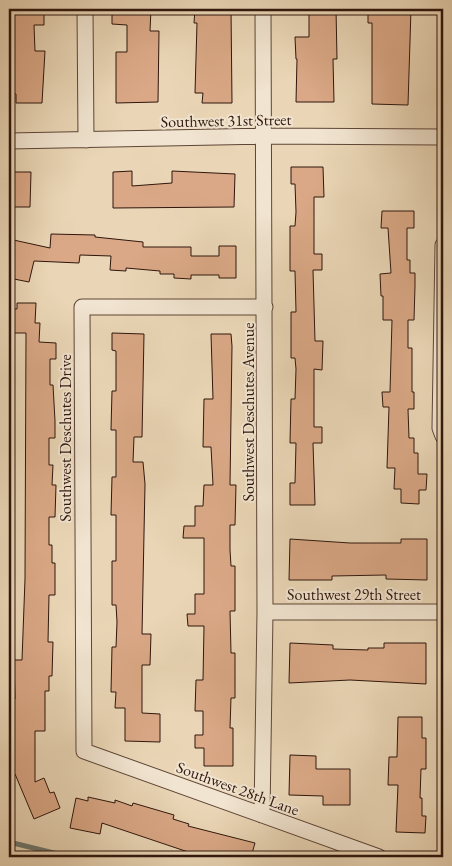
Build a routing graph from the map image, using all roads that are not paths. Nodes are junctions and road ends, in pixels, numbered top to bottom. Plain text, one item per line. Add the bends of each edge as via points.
1 (85, 9) edge
2 (264, 9) edge
3 (265, 136) junction
4 (443, 137) edge
5 (86, 140) junction
6 (9, 141) edge
7 (443, 244) edge
8 (265, 307) junction
9 (443, 436) edge
10 (265, 612) junction
11 (443, 612) edge
12 (84, 751) joint
13 (262, 815) junction
14 (379, 857) edge

1 - 5 street
2 - 3 street, Southwest Deschutes Avenue
3 - 4 street, Southwest 31st Street
3 - 5 street, Southwest 31st Street
3 - 8 street, Southwest Deschutes Avenue
5 - 6 street, Southwest 31st Street
7 - 9 street via 440,428
8 - 10 street, Southwest Deschutes Avenue
8 - 12 street, Southwest Deschutes Drive via 82,307
10 - 11 street, Southwest 29th Street
10 - 13 street, Southwest Deschutes Avenue
12 - 13 street, Southwest 28th Lane
13 - 14 street, Southwest 28th Lane

